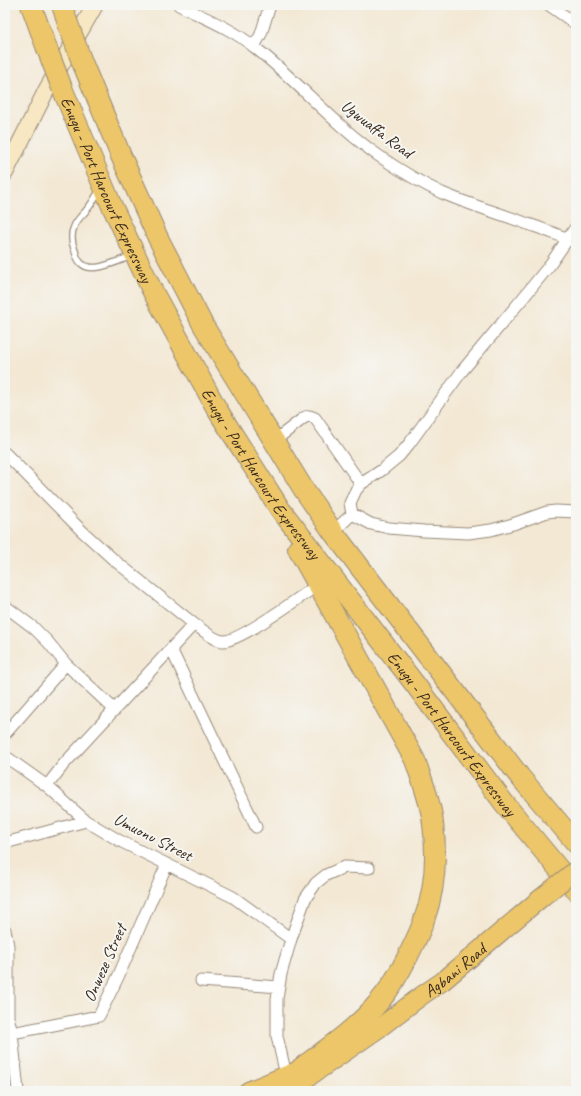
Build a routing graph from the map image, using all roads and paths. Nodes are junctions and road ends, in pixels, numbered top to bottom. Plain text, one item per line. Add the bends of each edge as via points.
1 (31, 5) edge
2 (95, 5) edge
3 (179, 5) edge
4 (270, 5) edge
5 (549, 5) edge
6 (64, 13) edge
7 (576, 24) edge
8 (254, 46) junction
9 (5, 173) edge
10 (103, 184) junction
11 (576, 227) edge
12 (572, 240) edge
13 (134, 255) junction
14 (274, 441) junction
15 (5, 453) edge
16 (361, 484) junction
17 (280, 509) junction
18 (576, 512) edge
19 (352, 514) junction
20 (334, 532) junction
21 (319, 584) junction
22 (5, 606) edge
23 (194, 624) junction
24 (171, 649) junction
25 (66, 664) junction
26 (115, 710) junction
27 (5, 734) edge
28 (5, 756) edge
29 (46, 786) junction
30 (86, 822) junction
31 (256, 827) dead end
32 (5, 843) edge
33 (576, 843) edge
34 (167, 864) junction
35 (369, 868) dead end
36 (576, 870) edge
37 (576, 890) edge
38 (5, 930) edge
39 (291, 939) junction
40 (201, 982) dead end
41 (279, 987) junction
42 (12, 1033) junction
43 (328, 1064) junction
44 (289, 1078) edge
45 (18, 1091) edge
46 (248, 1091) edge

1 - 10 highway, Enugu - Port Harcourt Expressway, bridge via 62,88
2 - 9 street via 47,89
3 - 8 street, Ugwuaffa Road
4 - 8 street via 261,34
5 - 7 street
6 - 14 highway, Enugu - Port Harcourt Expressway, bridge via 121,156 158,238 203,325
8 - 12 street, Ugwuaffa Road via 378,156 391,164 441,192
10 - 13 highway, Enugu - Port Harcourt Expressway
10 - 13 lane via 74,225 71,234 72,245 77,257 82,264 94,268
11 - 12 street
12 - 16 street via 458,377 399,456
13 - 17 highway, Enugu - Port Harcourt Expressway via 218,411
14 - 16 street via 305,417 312,416
14 - 20 highway, Enugu - Port Harcourt Expressway
15 - 23 street via 114,560
16 - 19 street via 350,503
17 - 21 highway via 301,554
17 - 37 highway, Enugu - Port Harcourt Expressway via 504,803
18 - 19 street via 547,512 514,524 468,533 389,528 372,524
19 - 20 street
20 - 33 highway, Enugu - Port Harcourt Expressway via 520,777
21 - 23 street via 232,639 218,640
21 - 44 highway via 415,760 433,823 435,861 432,891 424,920 400,972 390,987 365,1017
22 - 25 street via 34,628
23 - 24 street
24 - 26 street
24 - 31 street
25 - 26 street
25 - 27 street
26 - 29 street
28 - 29 street, Umuonu Street
29 - 30 street, Umuonu Street
30 - 32 street
30 - 34 street, Umuonu Street
34 - 39 street, Umuonu Street via 233,897
34 - 42 street, Onweze Street via 99,1016
35 - 39 street via 344,867 316,883 305,899
36 - 43 main road, Agbani Road, bridge via 443,980
38 - 42 street via 8,946 8,1018
39 - 41 street
40 - 41 street
41 - 44 street via 277,1036
42 - 45 street
43 - 44 main road, Agbani Road
43 - 44 main road, Agbani Road via 307,1078
44 - 46 main road, Agbani Road

